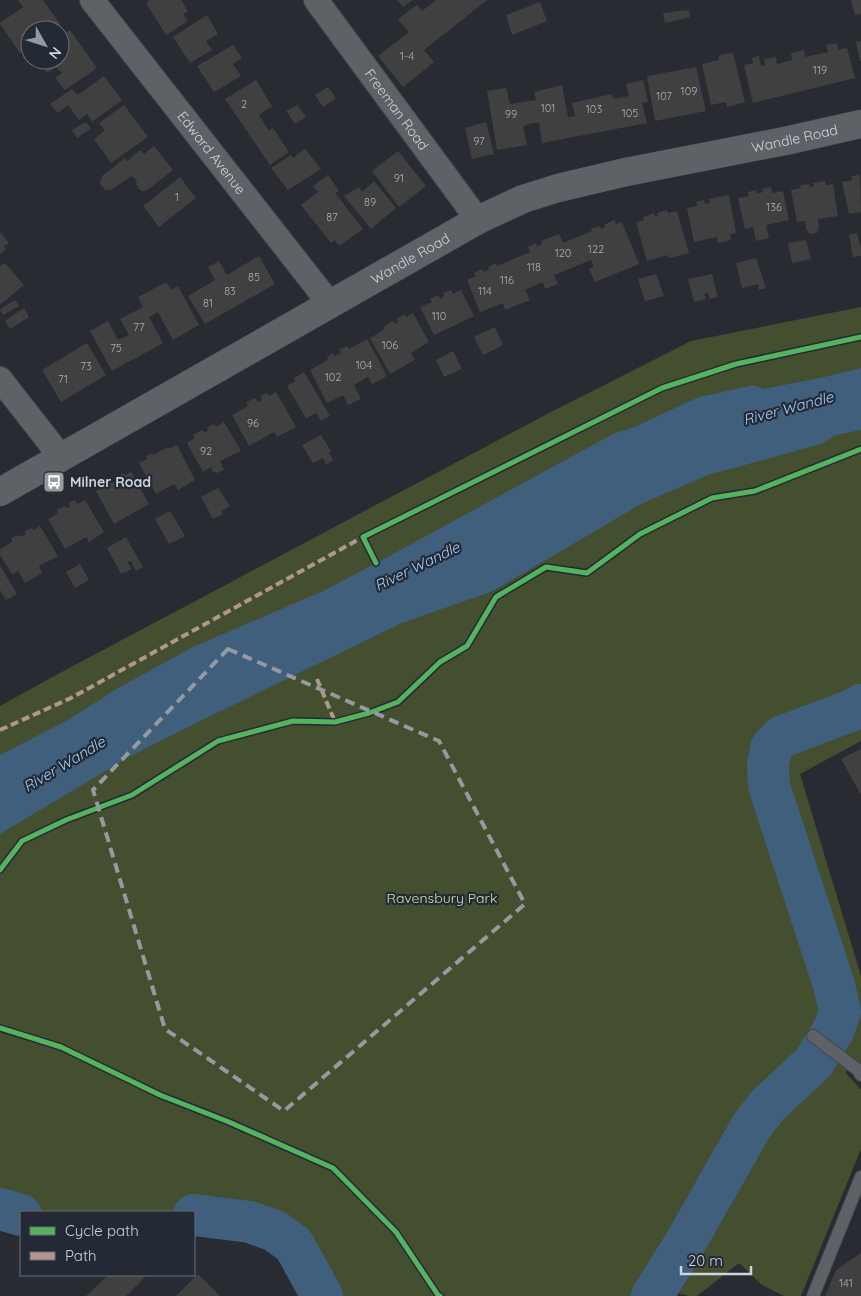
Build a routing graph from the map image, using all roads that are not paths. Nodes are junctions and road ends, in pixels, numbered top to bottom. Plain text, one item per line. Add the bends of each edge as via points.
1 (92, 0) edge
2 (316, 0) edge
3 (861, 124) edge
4 (478, 220) junction
5 (330, 304) junction
6 (0, 379) edge
7 (62, 457) junction
8 (0, 492) edge
9 (813, 1036) dead end
10 (861, 1075) edge
11 (861, 1177) edge
12 (813, 1296) edge

1 - 5 street, Edward Avenue
2 - 4 street, Freeman Road
3 - 4 street, Wandle Road via 558,188 522,199
4 - 5 street, Wandle Road
5 - 7 street, Wandle Road
6 - 7 street
7 - 8 street, Wandle Road
9 - 10 lane
11 - 12 lane

